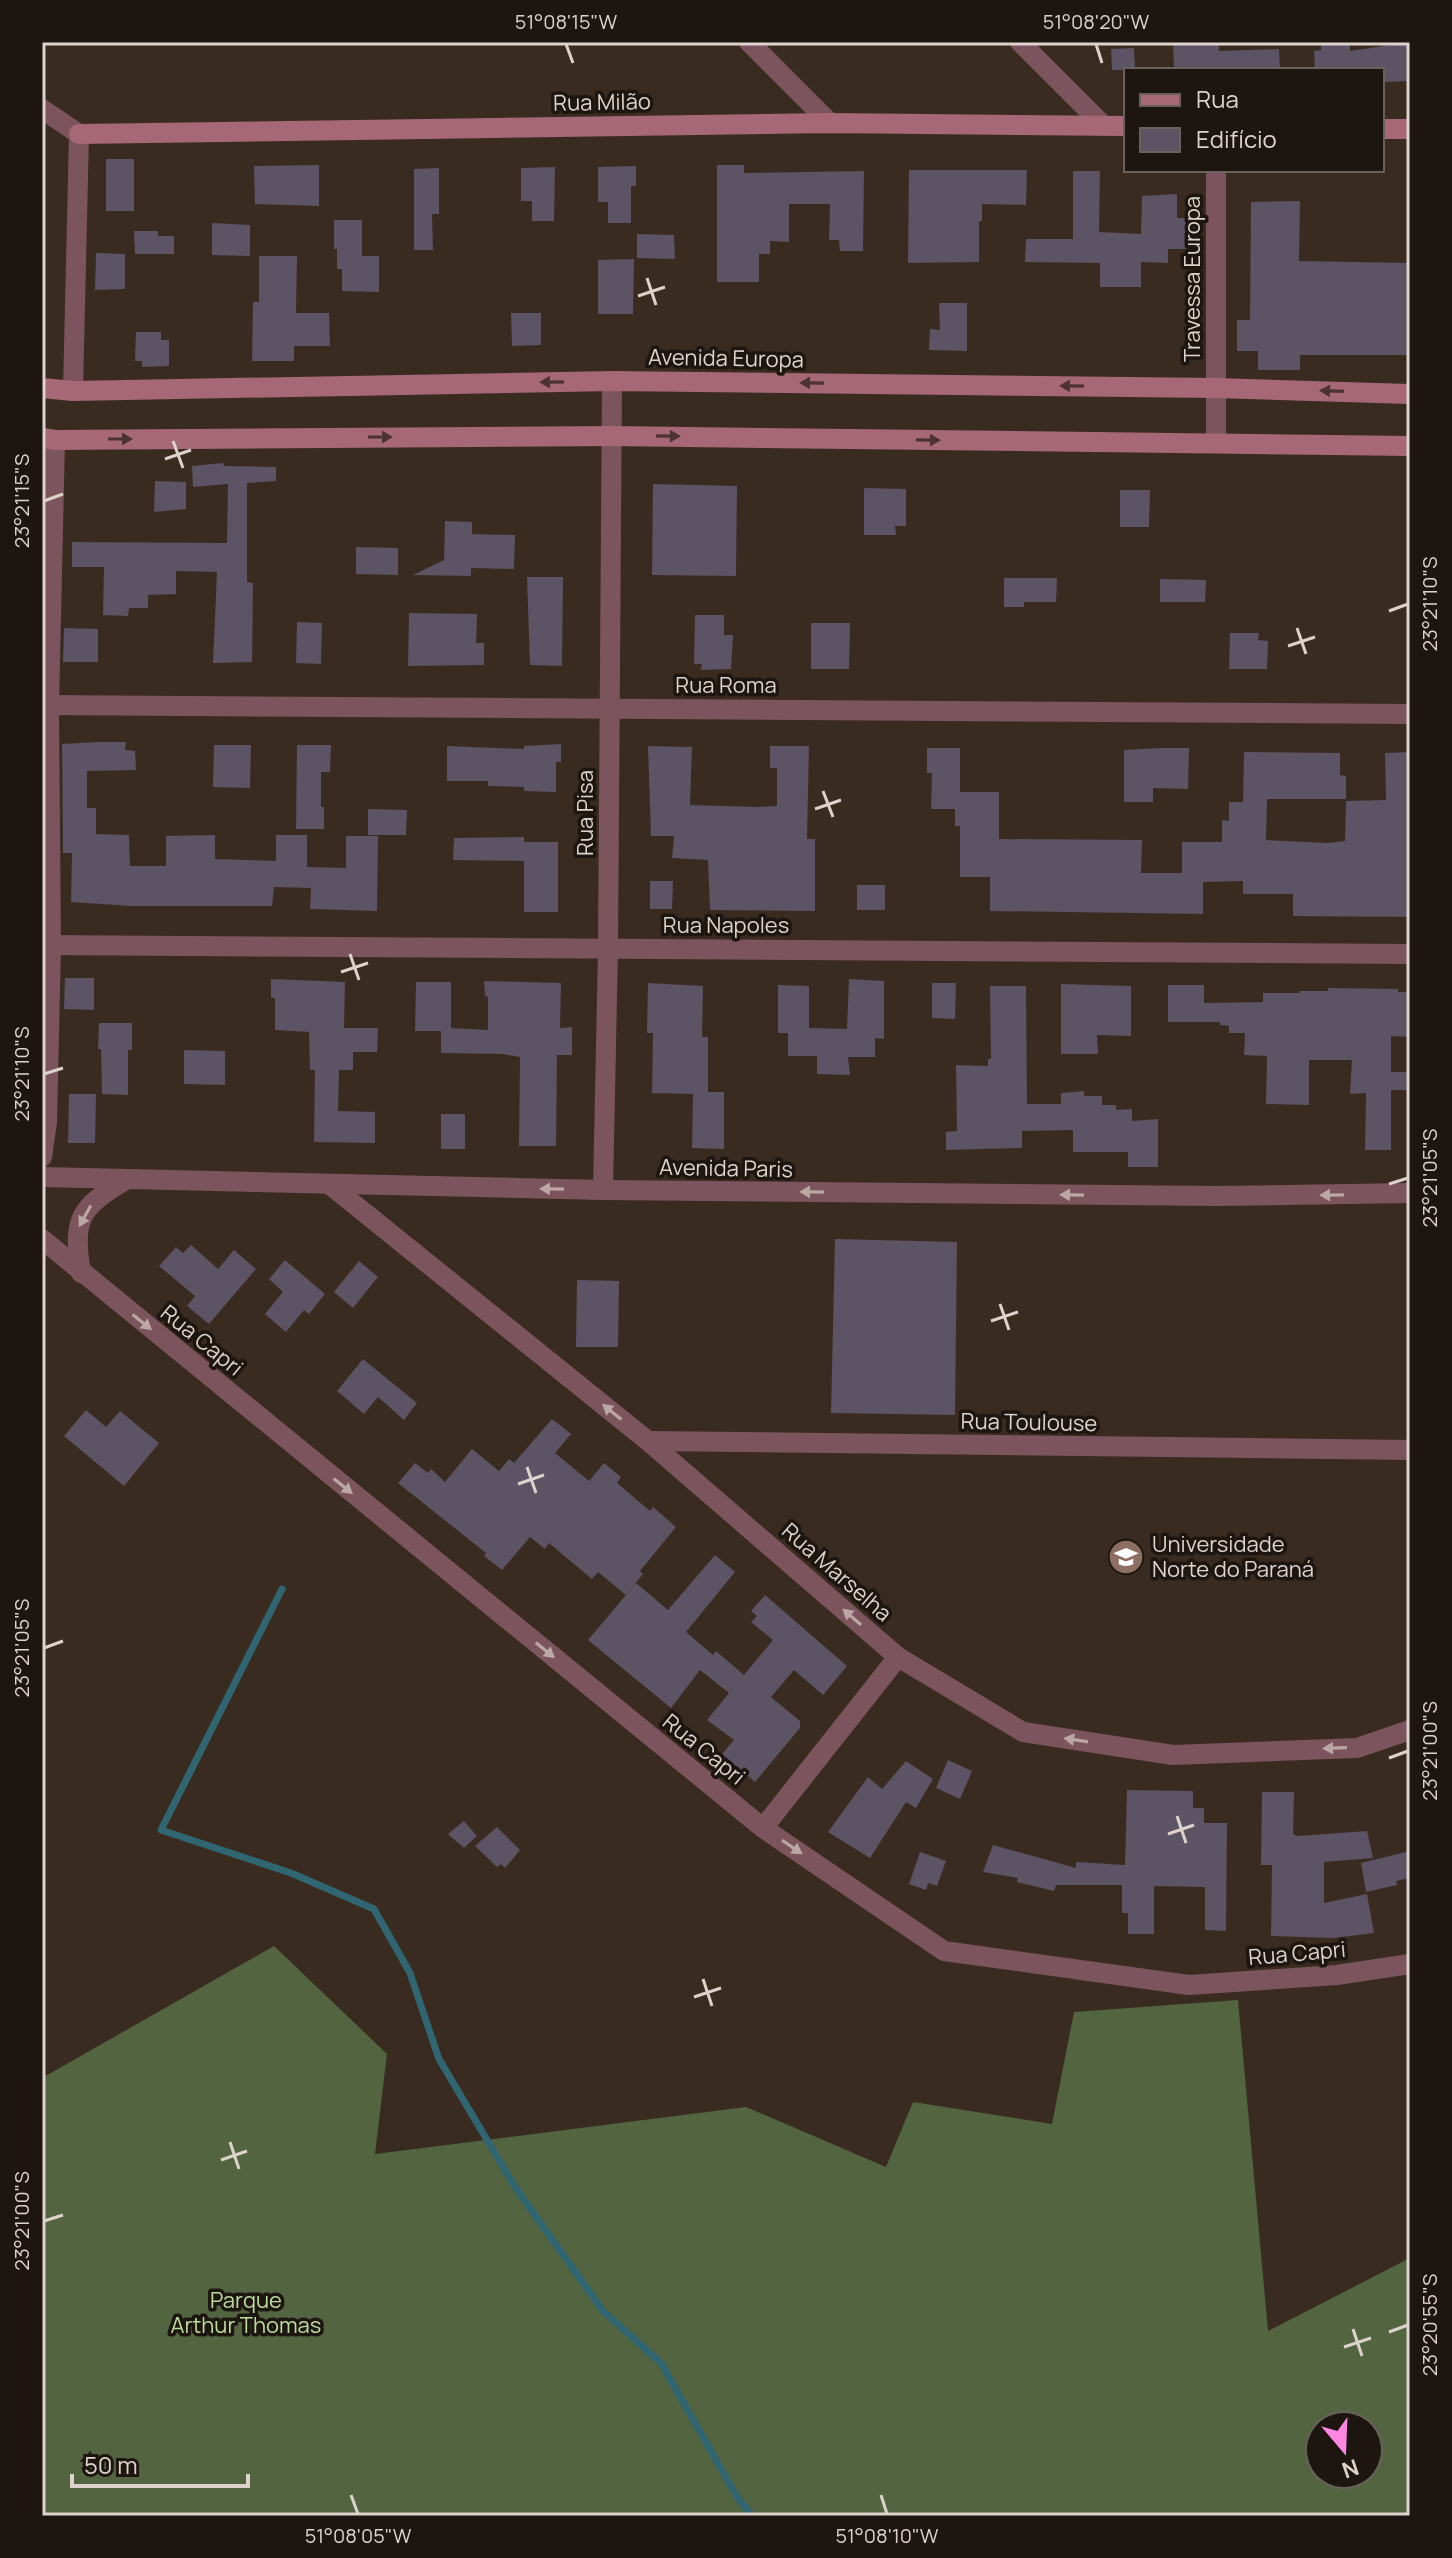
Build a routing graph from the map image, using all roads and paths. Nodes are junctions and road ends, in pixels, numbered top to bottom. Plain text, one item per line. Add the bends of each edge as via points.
1 (749, 42) edge
2 (1020, 42) edge
3 (42, 109) edge
4 (830, 123) junction
5 (1104, 126) junction
6 (1124, 126) edge
7 (1384, 129) edge
8 (1410, 129) edge
9 (79, 134) junction
10 (1216, 172) edge
11 (612, 381) junction
12 (42, 388) edge
13 (1216, 388) junction
14 (73, 391) junction
15 (1410, 394) edge
16 (612, 436) junction
17 (48, 439) edge
18 (1216, 443) junction
19 (1410, 446) edge
20 (46, 706) edge
21 (609, 709) junction
22 (1410, 714) edge
23 (47, 945) edge
24 (608, 949) junction
25 (1410, 954) edge
26 (42, 1157) edge
27 (42, 1177) edge
28 (129, 1178) junction
29 (329, 1184) junction
30 (603, 1190) junction
31 (1410, 1193) edge
32 (42, 1239) edge
33 (81, 1273) junction
34 (648, 1441) junction
35 (1410, 1450) edge
36 (898, 1657) junction
37 (1410, 1730) edge
38 (763, 1828) junction
39 (1410, 1964) edge

1 - 4 street
2 - 5 street
3 - 9 street
4 - 5 main road, Rua Milão
4 - 9 main road, Rua Milão
5 - 6 main road, Rua Milão
7 - 8 main road
9 - 14 street
10 - 13 street, Travessa Europa
13 -> 11 main road, Avenida Europa
11 -> 14 main road, Avenida Europa
11 - 16 street, Rua Pisa
12 - 14 main road, Avenida Europa
15 -> 13 main road, Avenida Europa
13 - 18 street, Travessa Europa
17 -> 16 main road
16 -> 18 main road
16 - 21 street, Rua Pisa
17 - 20 street
18 - 19 main road
20 - 21 street, Rua Roma
20 - 23 street
21 - 22 street, Rua Roma
21 - 24 street, Rua Pisa
23 - 24 street, Rua Napoles
23 - 26 street via 47,1122
24 - 25 street, Rua Napoles
24 - 30 street, Rua Pisa
27 - 28 street, Avenida Paris
28 - 29 street, Avenida Paris
28 -> 33 street via 84,1211 78,1228
30 -> 29 street, Avenida Paris
34 -> 29 street, Rua Marselha
31 -> 30 street, Avenida Paris
32 - 33 street, Rua Capri
33 -> 38 street, Rua Capri
34 - 35 street, Rua Toulouse
36 -> 34 street, Rua Marselha
37 -> 36 street, Rua Marselha via 1357,1748 1173,1755 1023,1732
36 - 38 street
38 -> 39 street, Rua Capri via 944,1951 1189,1985 1337,1975

